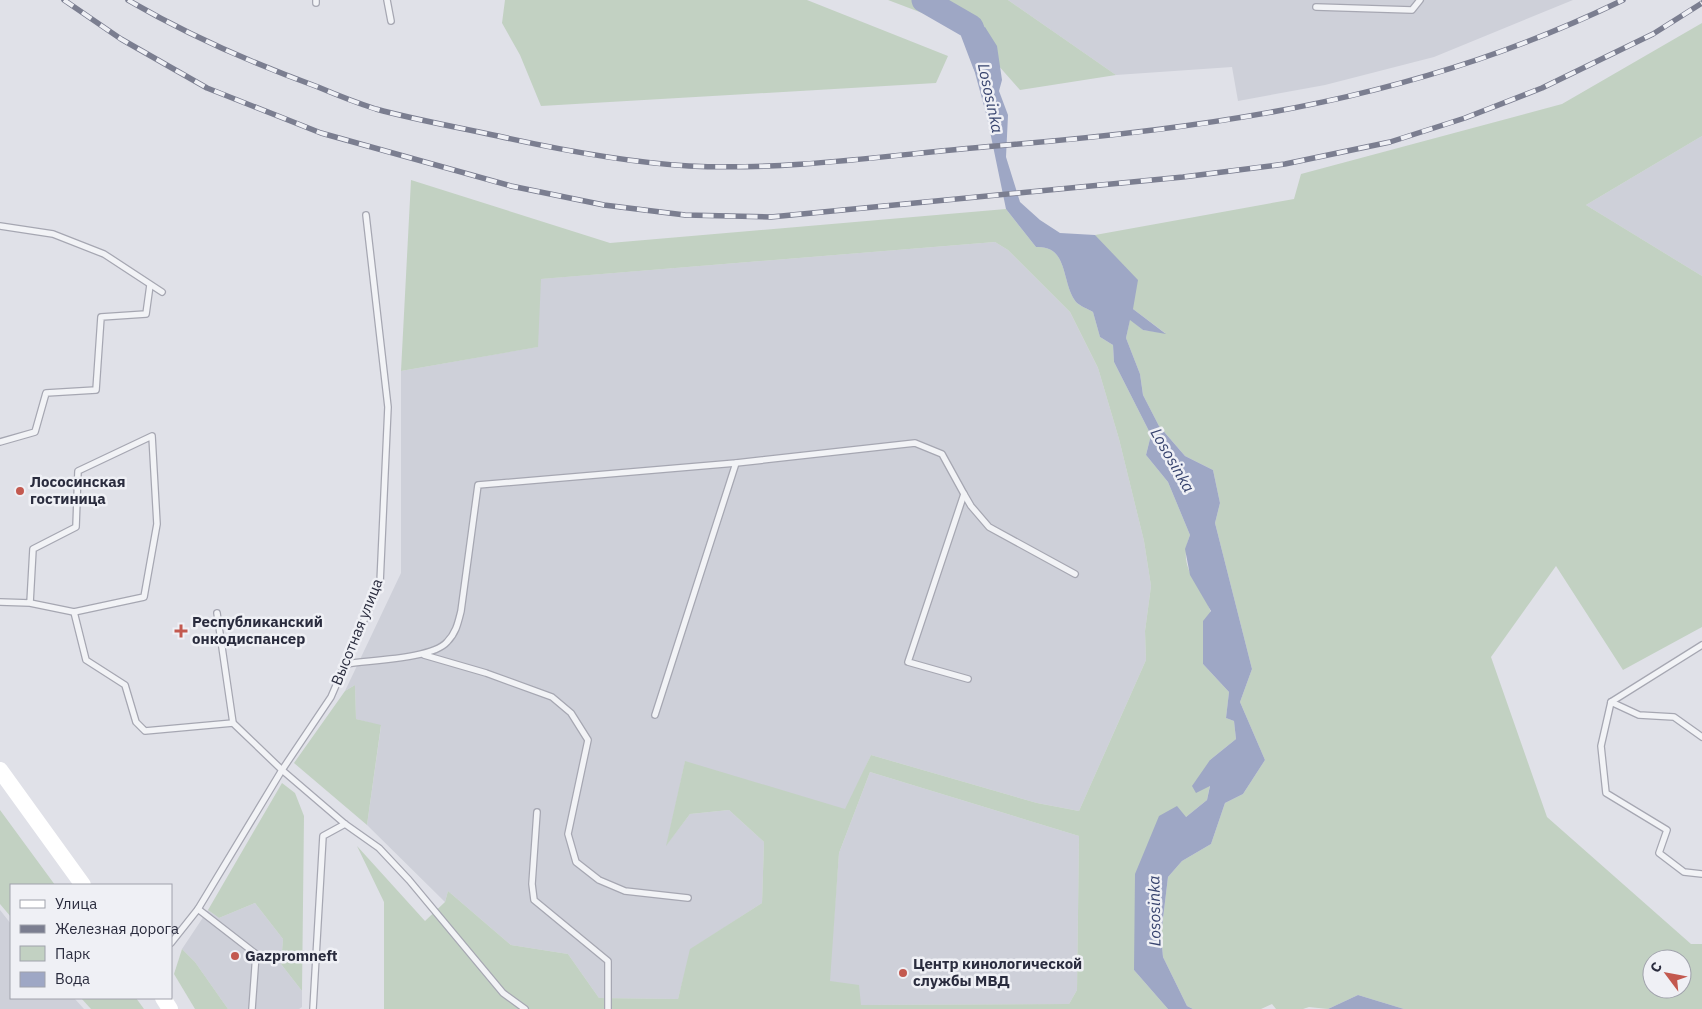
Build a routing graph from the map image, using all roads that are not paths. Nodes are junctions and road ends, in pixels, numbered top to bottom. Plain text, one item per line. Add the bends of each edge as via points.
1 (387, 0) edge
2 (1420, 0) edge
3 (1316, 7) dead end
4 (390, 21) dead end
5 (366, 215) dead end
6 (0, 226) edge
7 (150, 286) junction
8 (162, 292) dead end
9 (0, 442) edge
10 (736, 463) junction
11 (964, 494) junction
12 (1076, 574) dead end
13 (0, 602) edge
14 (30, 603) junction
15 (74, 612) junction
16 (217, 613) dead end
17 (1702, 645) edge
18 (424, 655) junction
19 (346, 664) junction
20 (968, 679) dead end
21 (1611, 702) junction
22 (655, 715) dead end
23 (233, 723) junction
24 (1702, 737) edge
25 (0, 770) edge
26 (282, 770) junction
27 (537, 812) dead end
28 (346, 824) junction
29 (1702, 874) edge
30 (82, 884) edge
31 (688, 898) dead end
32 (198, 910) junction
33 (172, 941) edge
34 (252, 1009) edge
35 (313, 1009) edge
36 (525, 1009) edge
37 (608, 1009) edge

1 - 4 lane
2 - 3 lane via 1412,10
5 - 19 lane, Высотная улица via 388,407 380,583
6 - 7 lane via 53,234 104,254
7 - 8 lane
7 - 9 lane via 146,314 100,317 96,390 46,393 36,432
10 - 11 lane via 915,444 942,454
10 - 18 lane via 478,485 457,628 446,644
10 - 22 lane
11 - 12 lane via 989,527
11 - 20 lane via 908,662
13 - 14 lane
14 - 15 lane
14 - 15 lane via 33,549 76,527 78,471 152,436 157,524 144,597
15 - 23 lane via 86,660 124,685 136,722 145,731
16 - 23 lane
17 - 21 lane
18 - 19 lane
18 - 31 lane via 552,697 571,713 588,740 568,834 576,862 599,880 625,891
19 - 26 lane, Высотная улица via 331,697
21 - 24 lane via 1640,715 1674,716
21 - 29 lane via 1601,746 1606,792 1667,830 1659,853 1684,872
23 - 26 lane
25 - 30 main road
26 - 28 lane
26 - 32 lane, Высотная улица
27 - 37 lane via 532,884 534,900 608,961
28 - 35 lane via 323,836
28 - 36 lane via 379,848 503,993
32 - 33 lane, Высотная улица
32 - 34 lane via 256,954

